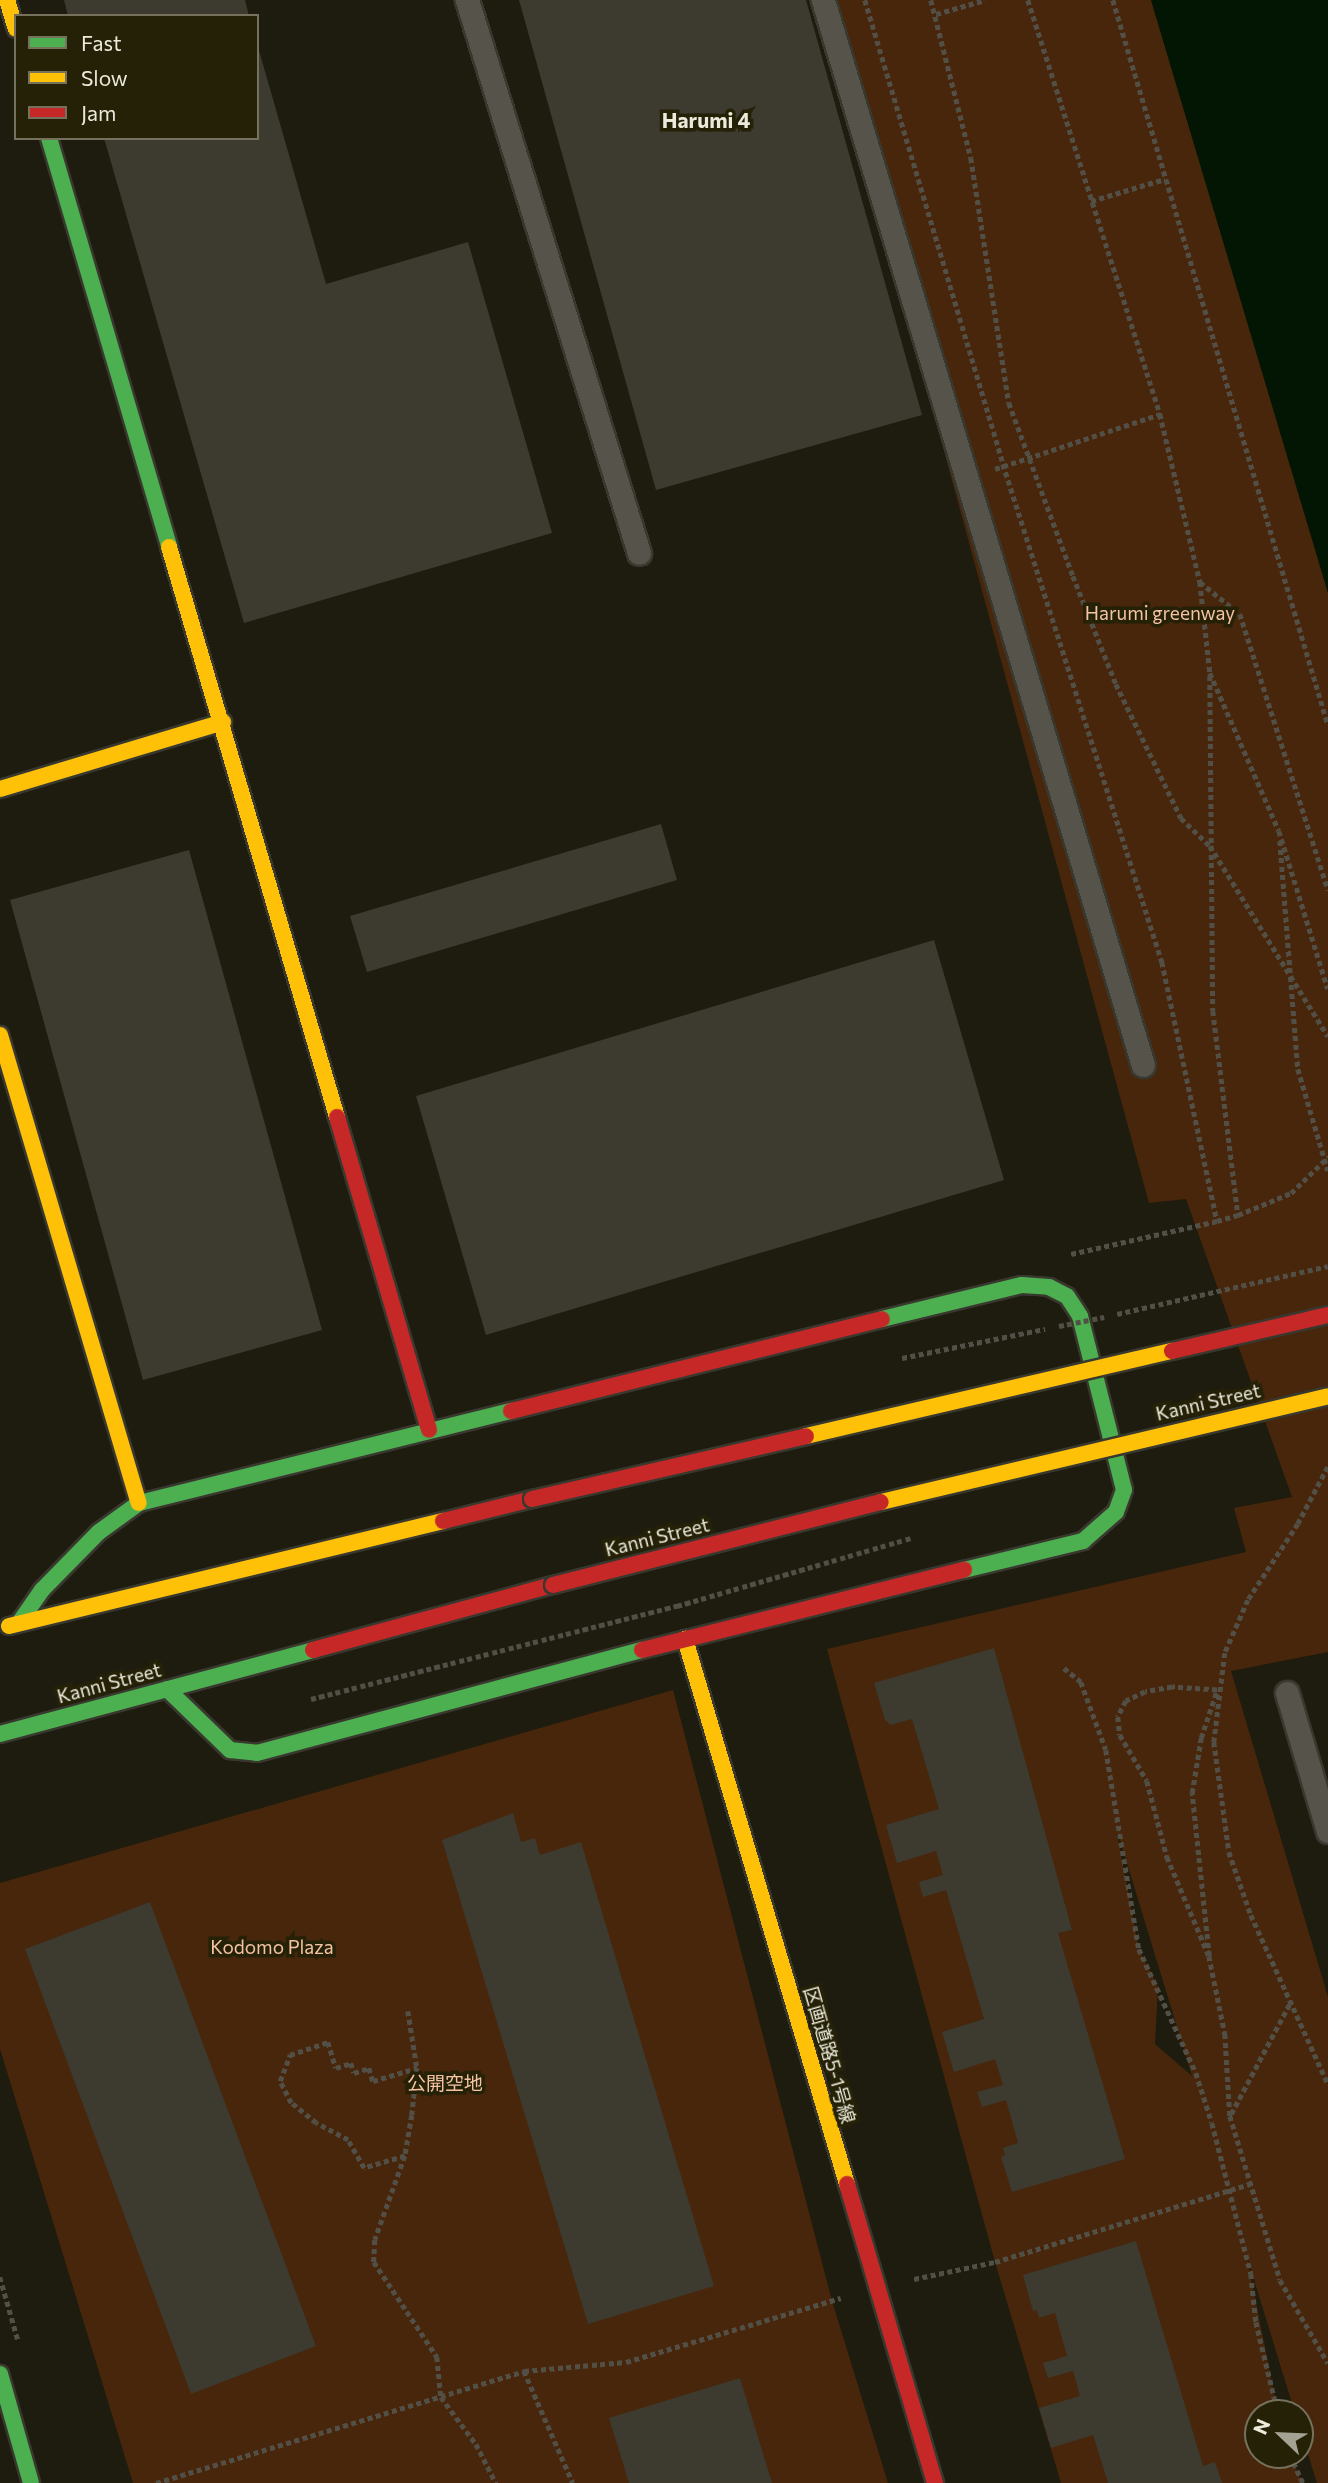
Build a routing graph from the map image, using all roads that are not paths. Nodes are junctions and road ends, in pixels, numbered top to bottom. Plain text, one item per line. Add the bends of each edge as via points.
1 (7, 0) edge
2 (467, 0) edge
3 (823, 0) edge
4 (14, 23) edge
5 (49, 140) edge
6 (639, 553) dead end
7 (223, 722) junction
8 (0, 789) edge
9 (0, 1035) edge
10 (1143, 1065) dead end
11 (1328, 1315) edge
12 (1328, 1396) edge
13 (429, 1430) junction
14 (139, 1503) junction
15 (19, 1623) junction
16 (0, 1629) edge
17 (685, 1639) junction
18 (167, 1689) junction
19 (1287, 1693) dead end
20 (0, 1734) edge
21 (1328, 1831) edge
22 (0, 2374) edge
23 (31, 2483) edge
24 (934, 2483) edge

1 - 4 main road
2 - 6 lane
3 - 10 lane
5 - 7 main road
7 - 8 main road
7 - 13 main road
9 - 14 main road
11 - 15 main road, bridge
12 - 18 main road, Kanni Street, bridge via 1006,1469
13 - 14 main road
13 - 17 main road via 1022,1285 1049,1287 1067,1296 1080,1316 1124,1490 1105,1527 1083,1541
14 - 15 main road via 99,1532 42,1590
15 - 16 main road
17 - 18 main road via 257,1753 230,1750
17 - 24 main road, 区画道路5-1号線
18 - 20 main road, Kanni Street
19 - 21 lane
22 - 23 main road

